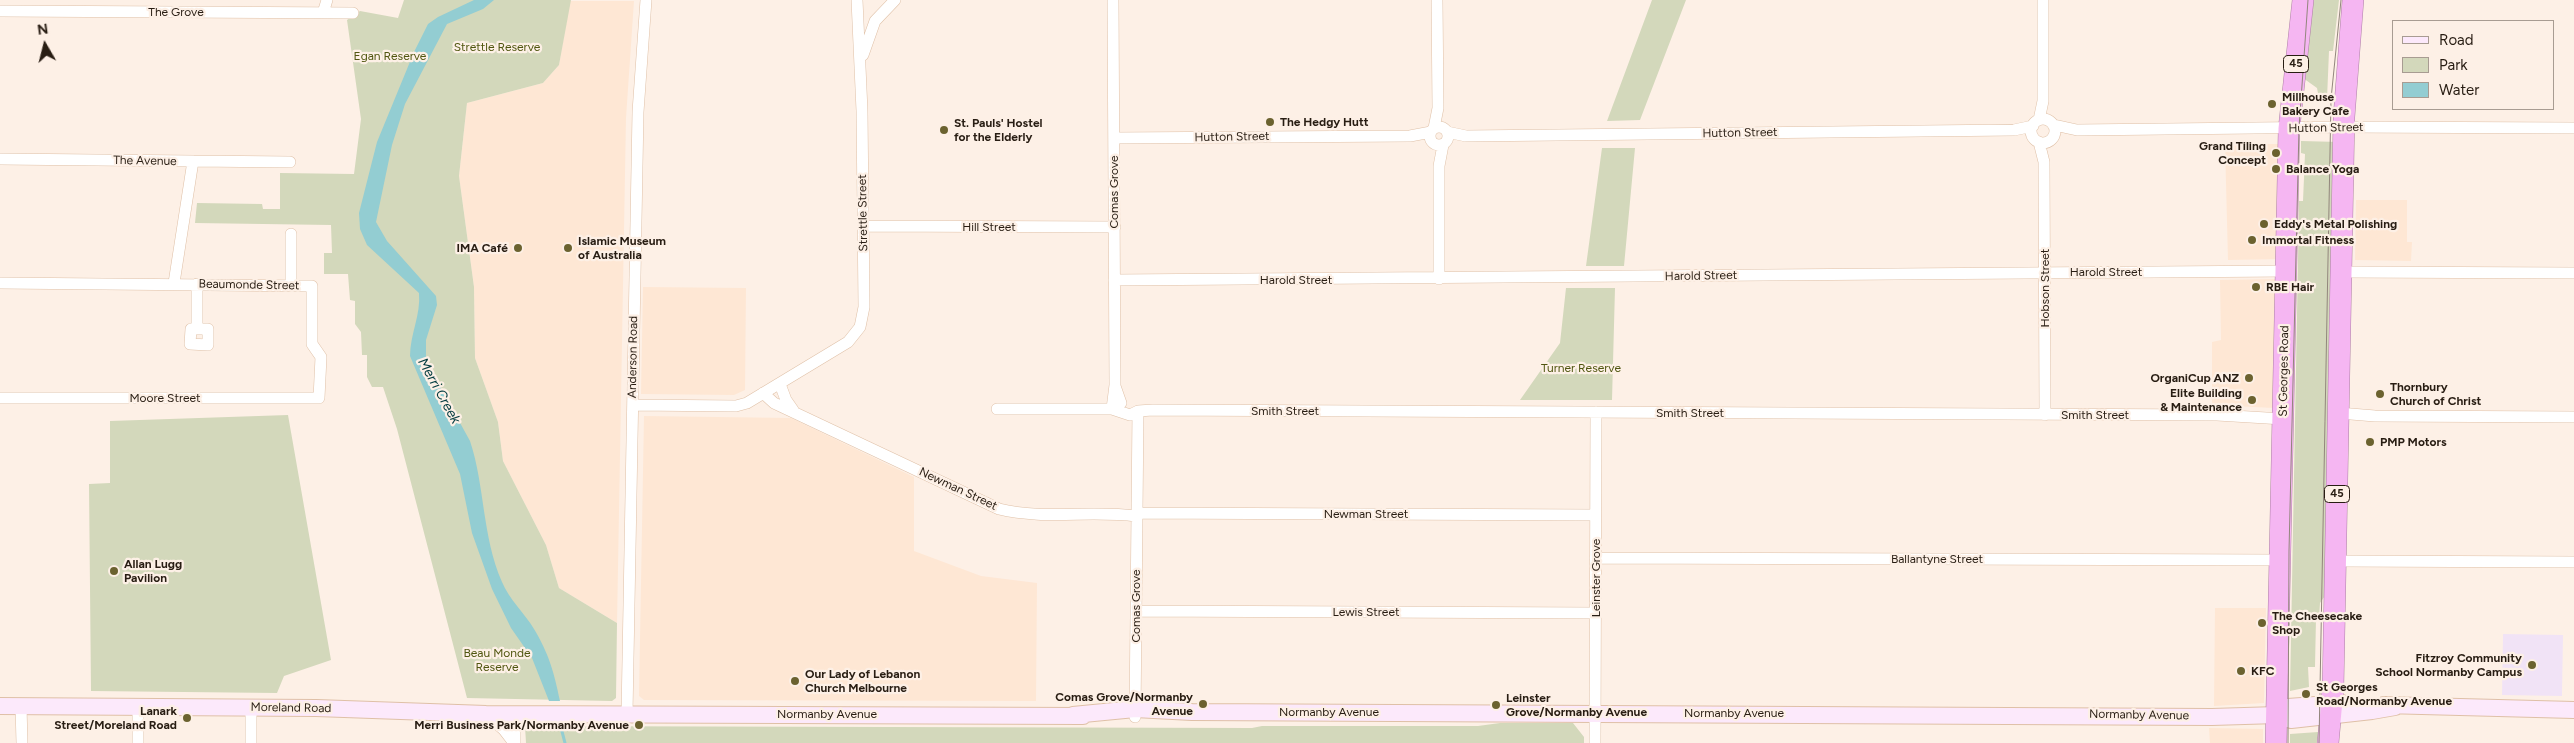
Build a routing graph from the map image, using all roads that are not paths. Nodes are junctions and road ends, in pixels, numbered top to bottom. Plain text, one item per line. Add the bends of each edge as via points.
1 (327, 0) edge
2 (646, 0) edge
3 (857, 0) edge
4 (895, 0) edge
5 (1113, 0) edge
6 (1437, 0) edge
7 (2042, 0) edge
8 (2303, 0) edge
9 (2353, 0) edge
10 (0, 11) edge
11 (323, 13) junction
12 (353, 13) dead end
13 (860, 64) junction
14 (2344, 127) junction
15 (2289, 128) junction
16 (2574, 128) edge
17 (2044, 131) junction
18 (1439, 136) junction
19 (1114, 138) junction
20 (0, 159) edge
21 (193, 161) junction
22 (290, 162) dead end
23 (863, 226) junction
24 (1115, 227) junction
25 (291, 234) dead end
26 (2287, 270) junction
27 (2342, 272) junction
28 (2045, 273) junction
29 (2574, 273) edge
30 (1439, 279) junction
31 (1114, 280) junction
32 (0, 283) edge
33 (174, 284) junction
34 (197, 284) junction
35 (291, 286) junction
36 (197, 329) dead end
37 (780, 384) junction
38 (319, 386) joint
39 (764, 394) junction
40 (0, 398) edge
41 (633, 406) junction
42 (1117, 406) junction
43 (997, 409) dead end
44 (793, 410) junction
45 (1596, 412) junction
46 (1134, 413) junction
47 (2045, 415) junction
48 (2284, 416) junction
49 (2339, 416) junction
50 (2574, 417) edge
51 (1136, 514) junction
52 (1595, 515) junction
53 (1595, 558) junction
54 (2279, 560) junction
55 (2336, 561) junction
56 (2574, 562) edge
57 (1136, 611) junction
58 (1596, 613) junction
59 (0, 706) edge
60 (21, 706) junction
61 (138, 707) junction
62 (251, 708) junction
63 (2332, 709) junction
64 (2574, 710) edge
65 (1135, 713) junction
66 (486, 714) junction
67 (531, 714) junction
68 (582, 714) joint
69 (627, 714) junction
70 (1595, 714) junction
71 (2277, 715) junction
72 (22, 743) edge
73 (138, 743) edge
74 (251, 743) edge
75 (515, 743) edge
76 (1595, 743) edge
77 (2276, 743) edge
78 (2328, 743) edge

1 - 11 street
2 - 41 street, Anderson Road via 638,112
3 - 13 street, Strettle Street
4 - 13 street via 869,31
5 - 19 street, Comas Grove
6 - 18 street
7 - 17 street, Hobson Street
8 - 15 highway, St Georges Road / 45
9 - 14 highway, 45
10 - 11 street, The Grove
11 - 12 street, The Grove
13 - 23 street, Strettle Street
14 - 15 street, Hutton Street
14 - 16 street, Hutton Street
14 - 27 highway, 45
15 - 17 street, Hutton Street
15 - 26 highway, St Georges Road / 45
17 - 18 street, Hutton Street
17 - 28 street, Hobson Street
18 - 19 street, Hutton Street
18 - 30 street
19 - 24 street, Comas Grove
20 - 21 street, The Avenue
21 - 22 street, The Avenue
21 - 33 street
23 - 24 street, Hill Street
23 - 37 street, Strettle Street via 864,307 860,327 848,342
24 - 31 street, Comas Grove
25 - 35 street
26 - 28 street, Harold Street
26 - 48 highway, St Georges Road / 45
27 - 29 street
27 - 49 highway, 45
28 - 30 street, Harold Street
28 - 47 street, Hobson Street
30 - 31 street, Harold Street
31 - 42 street, Comas Grove
32 - 33 street, Beaumonde Street
33 - 34 street, Beaumonde Street
34 - 35 street, Beaumonde Street
34 - 36 street
35 - 38 street, Beaumonde Street via 312,286 312,344 321,357
37 - 39 street
37 - 44 street
38 - 40 street, Moore Street via 319,398
39 - 41 street via 736,406
39 - 44 street, Newman Street via 774,403
41 - 69 street, Anderson Road
42 - 43 street, Smith Street
42 - 46 street, Smith Street
44 - 51 street, Newman Street via 999,508 1025,513
45 - 46 street, Smith Street
45 - 47 street, Smith Street
45 - 52 street, Leinster Grove
46 - 51 street, Comas Grove via 1140,418 1136,434
47 - 48 street, Smith Street
48 - 54 highway, St Georges Road / 45
49 - 50 street
49 - 55 highway, 45
51 - 52 street, Newman Street
51 - 57 street, Comas Grove
52 - 53 street, Leinster Grove
53 - 54 street, Ballantyne Street
53 - 58 street, Leinster Grove
54 - 71 highway, St Georges Road / 45
55 - 56 street
55 - 63 highway, 45
57 - 58 street, Lewis Street
57 - 65 street, Comas Grove
58 - 70 street, Leinster Grove
59 - 60 main road, Moreland Road
60 - 61 main road, Moreland Road
60 - 72 street
61 - 62 main road, Moreland Road
61 - 73 street
62 - 66 main road, Moreland Road
62 - 74 street
63 - 64 main road, Normanby Avenue via 2395,706
63 - 71 main road, Normanby Avenue via 2291,720
63 - 78 highway, 45
65 - 69 main road, Normanby Avenue
65 - 70 main road, Normanby Avenue
66 - 67 main road, Moreland Road
66 - 75 street
67 - 68 main road, Moreland Road
67 - 75 street via 515,725
68 - 69 main road, Normanby Avenue
70 - 71 main road, Normanby Avenue
70 - 76 street, Leinster Grove
71 - 77 highway, St Georges Road / 45

